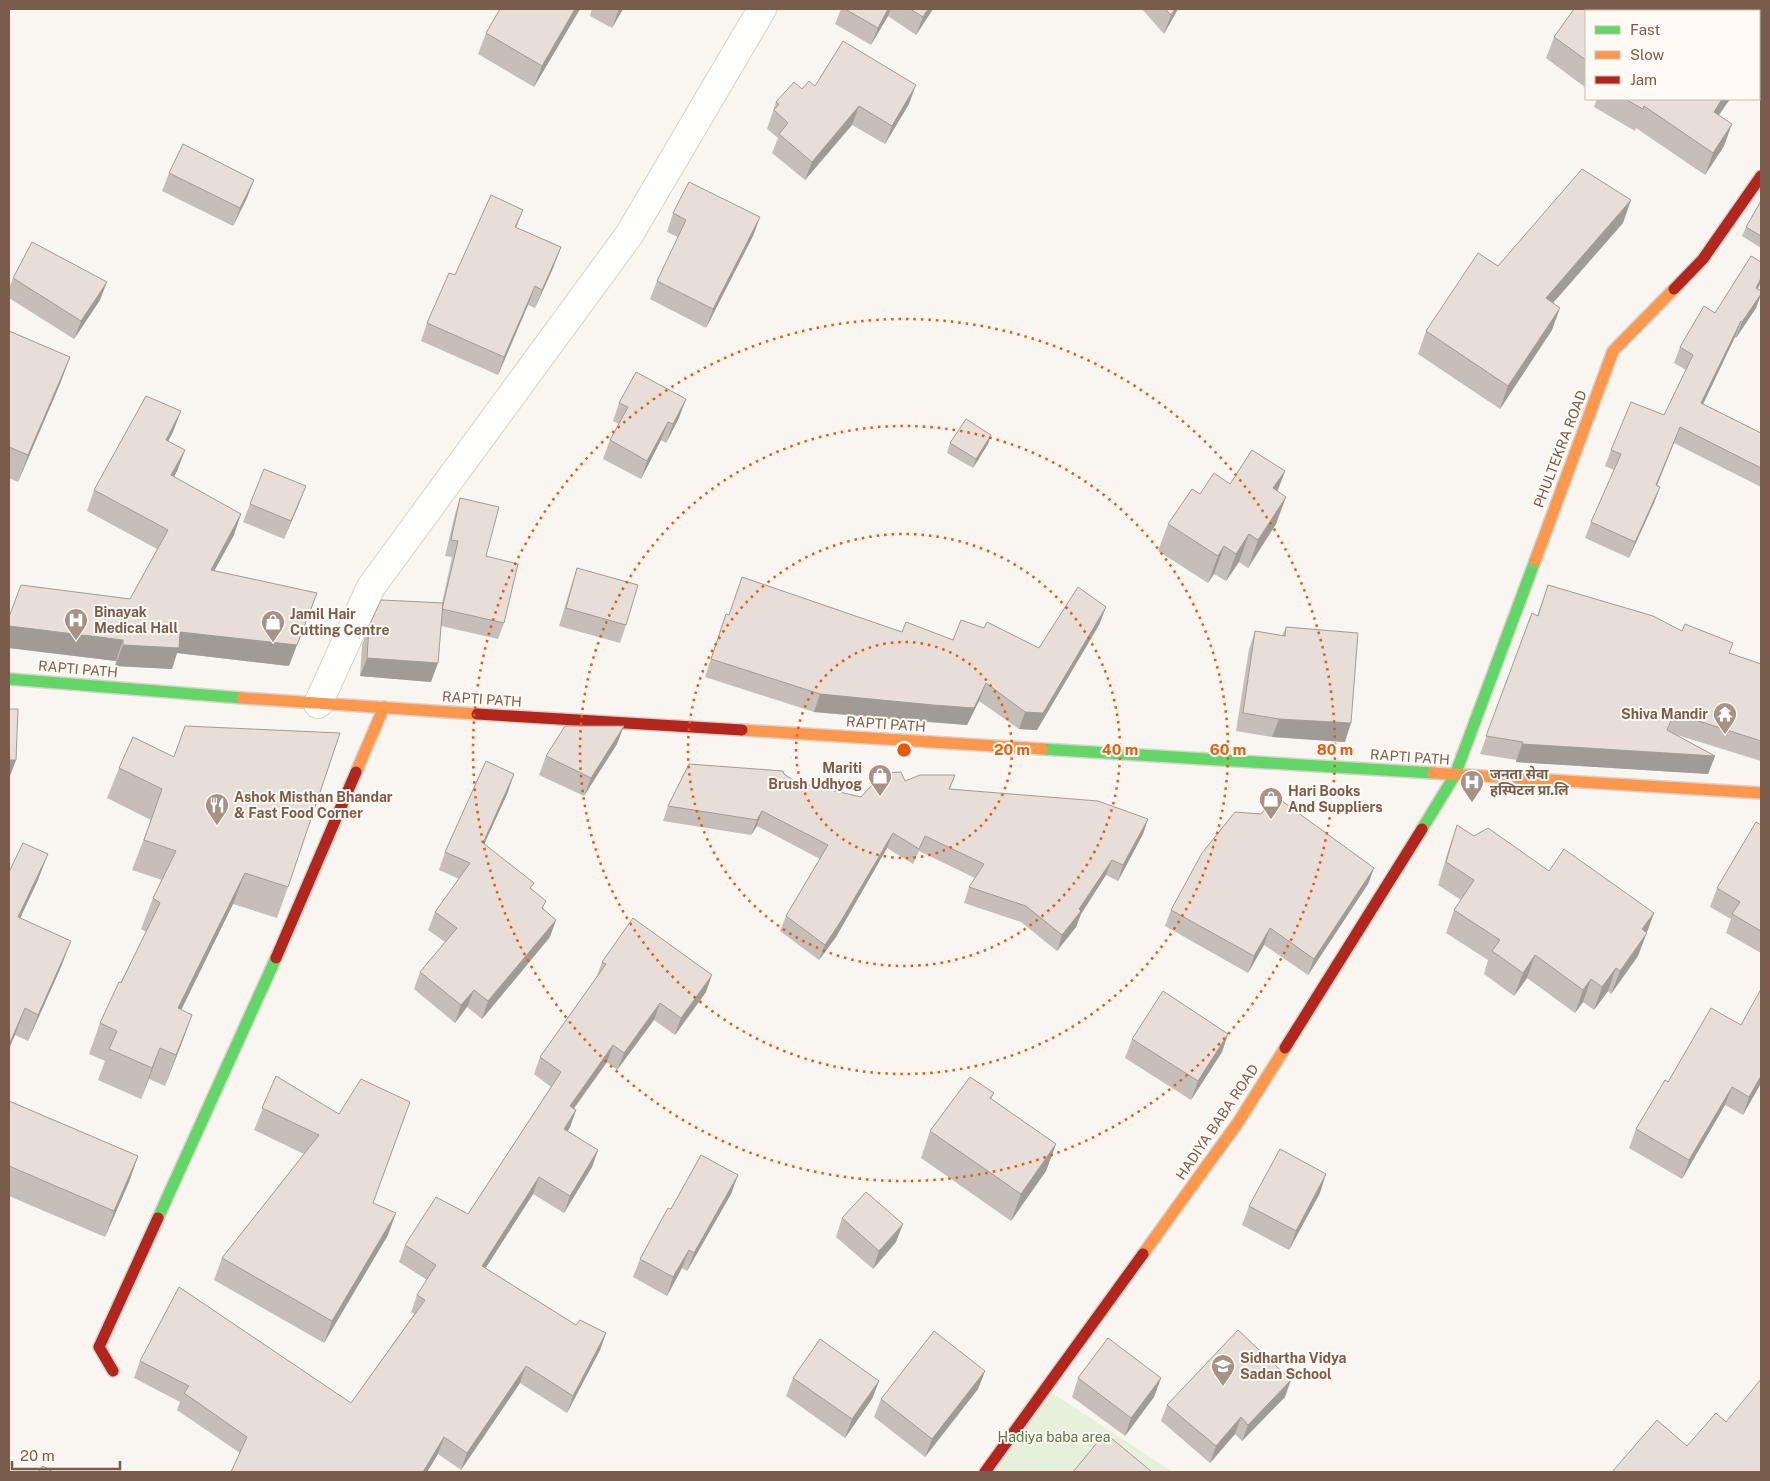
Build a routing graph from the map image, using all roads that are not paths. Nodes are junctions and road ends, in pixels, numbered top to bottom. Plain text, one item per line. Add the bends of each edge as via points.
1 (762, 9) edge
2 (1761, 176) edge
3 (9, 679) edge
4 (318, 704) junction
5 (384, 707) junction
6 (1455, 775) junction
7 (1761, 793) edge
8 (113, 1371) dead end
9 (985, 1472) edge

1 - 4 street via 629,235 371,587
2 - 6 street, PHULTEKRA ROAD via 1704,259 1613,351
3 - 4 street, RAPTI PATH
4 - 5 street, RAPTI PATH
5 - 6 street, RAPTI PATH
5 - 8 street via 300,904 99,1347
6 - 7 street, RAPTI PATH
6 - 9 street, HADIYA BABA ROAD via 1239,1122

